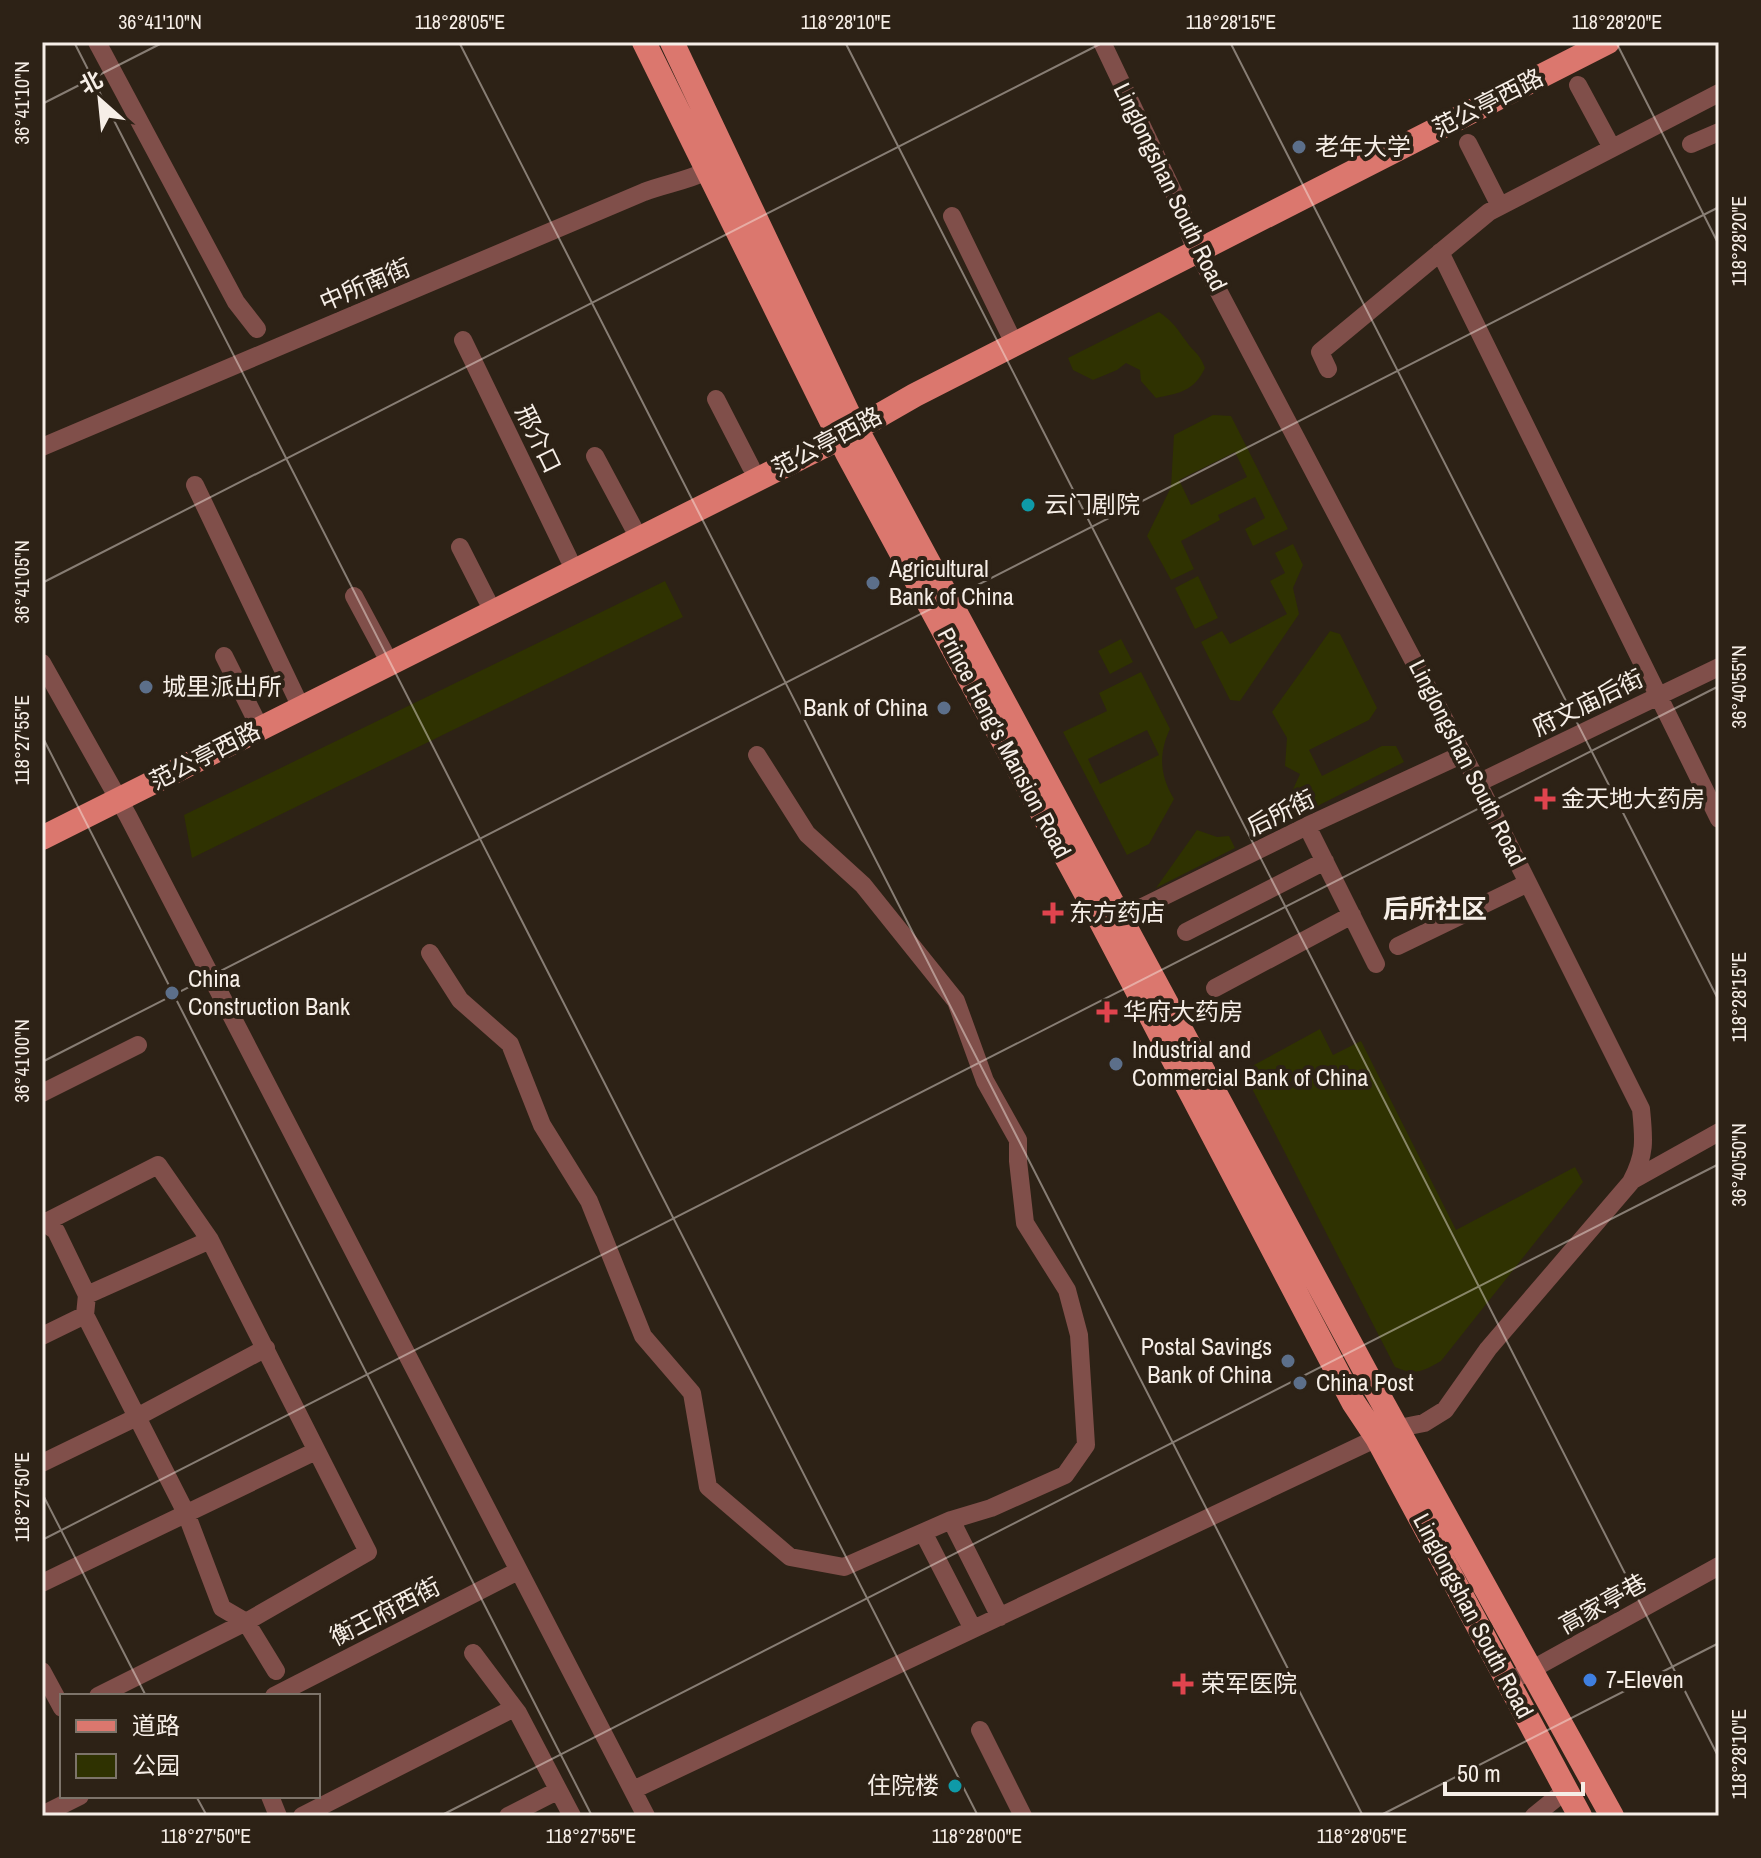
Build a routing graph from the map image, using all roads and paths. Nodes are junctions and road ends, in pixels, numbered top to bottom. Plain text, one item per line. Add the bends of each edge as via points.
1 (97, 42) edge
2 (644, 42) edge
3 (672, 42) edge
4 (1102, 42) edge
5 (1581, 42) edge
6 (1608, 42) edge
7 (1578, 85) dead end
8 (1719, 93) edge
9 (1719, 132) edge
10 (1468, 143) dead end
11 (1691, 144) dead end
12 (1612, 148) junction
13 (707, 171) junction
14 (1500, 206) junction
15 (952, 216) dead end
16 (1195, 246) junction
17 (1440, 252) junction
18 (257, 329) dead end
19 (1009, 333) junction
20 (463, 340) dead end
21 (1328, 369) dead end
22 (716, 399) dead end
23 (844, 427) junction
24 (42, 447) edge
25 (595, 456) dead end
26 (751, 467) junction
27 (195, 485) dead end
28 (633, 527) junction
29 (460, 547) dead end
30 (569, 559) junction
31 (354, 596) dead end
32 (487, 600) junction
33 (384, 652) junction
34 (224, 656) dead end
35 (42, 663) edge
36 (1719, 667) edge
37 (1659, 695) junction
38 (296, 697) junction
39 (255, 718) junction
40 (1463, 754) junction
41 (757, 755) dead end
42 (1478, 783) junction
43 (115, 795) junction
44 (1719, 819) edge
45 (42, 825) edge
46 (1307, 826) junction
47 (42, 838) edge
48 (1325, 861) junction
49 (1528, 883) junction
50 (1352, 915) junction
51 (1122, 917) junction
52 (1186, 932) dead end
53 (1398, 946) dead end
54 (430, 953) dead end
55 (1376, 964) dead end
56 (1215, 988) dead end
57 (138, 1045) dead end
58 (42, 1093) edge
59 (1719, 1132) edge
60 (1631, 1182) junction
61 (43, 1222) edge
62 (210, 1240) junction
63 (87, 1295) junction
64 (85, 1315) junction
65 (42, 1336) edge
66 (266, 1348) junction
67 (137, 1417) junction
68 (1388, 1433) junction
69 (316, 1451) junction
70 (42, 1463) edge
71 (186, 1513) junction
72 (951, 1520) junction
73 (924, 1534) junction
74 (1719, 1566) edge
75 (518, 1571) junction
76 (42, 1583) edge
77 (1000, 1617) junction
78 (246, 1622) junction
79 (973, 1629) junction
80 (473, 1653) dead end
81 (1532, 1670) junction
82 (42, 1671) edge
83 (276, 1671) dead end
84 (1509, 1682) junction
85 (102, 1694) edge
86 (278, 1694) edge
87 (60, 1704) edge
88 (514, 1708) junction
89 (980, 1730) dead end
90 (633, 1790) junction
91 (1566, 1790) junction
92 (557, 1791) junction
93 (76, 1798) edge
94 (42, 1816) edge
95 (302, 1816) edge
96 (508, 1816) edge
97 (572, 1816) edge
98 (646, 1816) edge
99 (1023, 1816) edge
100 (1534, 1816) edge
101 (1580, 1816) edge
102 (1612, 1816) edge

1 - 18 street via 236,302
2 - 13 main road, Prince Heng's Mansion Road
3 - 23 main road, Prince Heng's Mansion Road
4 - 16 street, Linglongshan South Road
5 - 16 main road, 范公亭西路
6 - 16 main road, 范公亭西路
7 - 12 street
8 - 12 street
9 - 11 street
10 - 14 street
12 - 14 street
13 - 23 main road, Prince Heng's Mansion Road
13 - 24 street, 中所南街 via 629,198
14 - 17 street
15 - 19 street
16 - 19 main road, 范公亭西路
16 - 23 main road, 范公亭西路 via 915,395
16 - 40 street, Linglongshan South Road
17 - 21 street via 1320,352
17 - 37 street
19 - 23 main road, 范公亭西路
20 - 30 street, 邢介口
22 - 26 street
23 - 26 main road, 范公亭西路
23 - 43 main road, 范公亭西路
23 - 51 main road, Prince Heng's Mansion Road
23 - 68 main road, Prince Heng's Mansion Road via 1353,1402
25 - 28 street
26 - 28 main road, 范公亭西路
27 - 38 street
28 - 30 main road, 范公亭西路
29 - 32 street
30 - 32 main road, 范公亭西路
31 - 33 street
32 - 33 main road, 范公亭西路
33 - 38 main road, 范公亭西路
34 - 39 street
35 - 43 street
36 - 37 street, 府文庙后街
37 - 42 street, 府文庙后街
37 - 44 street
38 - 39 main road, 范公亭西路
39 - 43 main road, 范公亭西路
40 - 42 street, Linglongshan South Road
40 - 46 street, 后所街
41 - 72 street via 807,834 863,885 956,1001 985,1081 1018,1140 1025,1223 1067,1290 1079,1335 1086,1445 1065,1475
42 - 49 street, Linglongshan South Road
43 - 45 main road, 范公亭西路
43 - 47 main road, 范公亭西路
43 - 75 street
46 - 48 street
46 - 51 street, 后所街
48 - 50 street
48 - 52 street
49 - 53 street
49 - 60 street, Linglongshan South Road via 1641,1109 1643,1160
50 - 55 street
50 - 56 street
51 - 68 main road, Prince Heng's Mansion Road via 1355,1351
54 - 73 street via 460,1000 510,1044 542,1125 589,1201 643,1336 692,1393 708,1487 790,1557 844,1567
57 - 58 street
59 - 60 street
60 - 68 street, Linglongshan South Road via 1488,1349 1445,1410 1424,1423
61 - 62 street via 158,1165
61 - 63 street via 56,1231
62 - 63 street
62 - 66 street
63 - 64 street
64 - 65 street
64 - 67 street
66 - 67 street
66 - 69 street
67 - 70 street
67 - 71 street
68 - 77 street
68 - 81 main road, Linglongshan South Road
68 - 84 main road, Linglongshan South Road
69 - 71 street
69 - 78 street via 368,1552
71 - 76 street
71 - 78 street via 222,1608
72 - 73 street
72 - 77 street
73 - 79 street
74 - 81 street, 高家亭巷
75 - 86 street, 衡王府西街
75 - 90 street
77 - 79 street
78 - 83 street
78 - 85 street
79 - 90 street
80 - 88 street
81 - 84 street, 高家亭巷
81 - 102 main road, Linglongshan South Road
82 - 87 street
84 - 91 main road, Linglongshan South Road
88 - 92 street
88 - 95 street
89 - 99 street
90 - 98 street
91 - 100 street
91 - 101 main road, Linglongshan South Road
92 - 96 street
92 - 97 street
93 - 94 street

